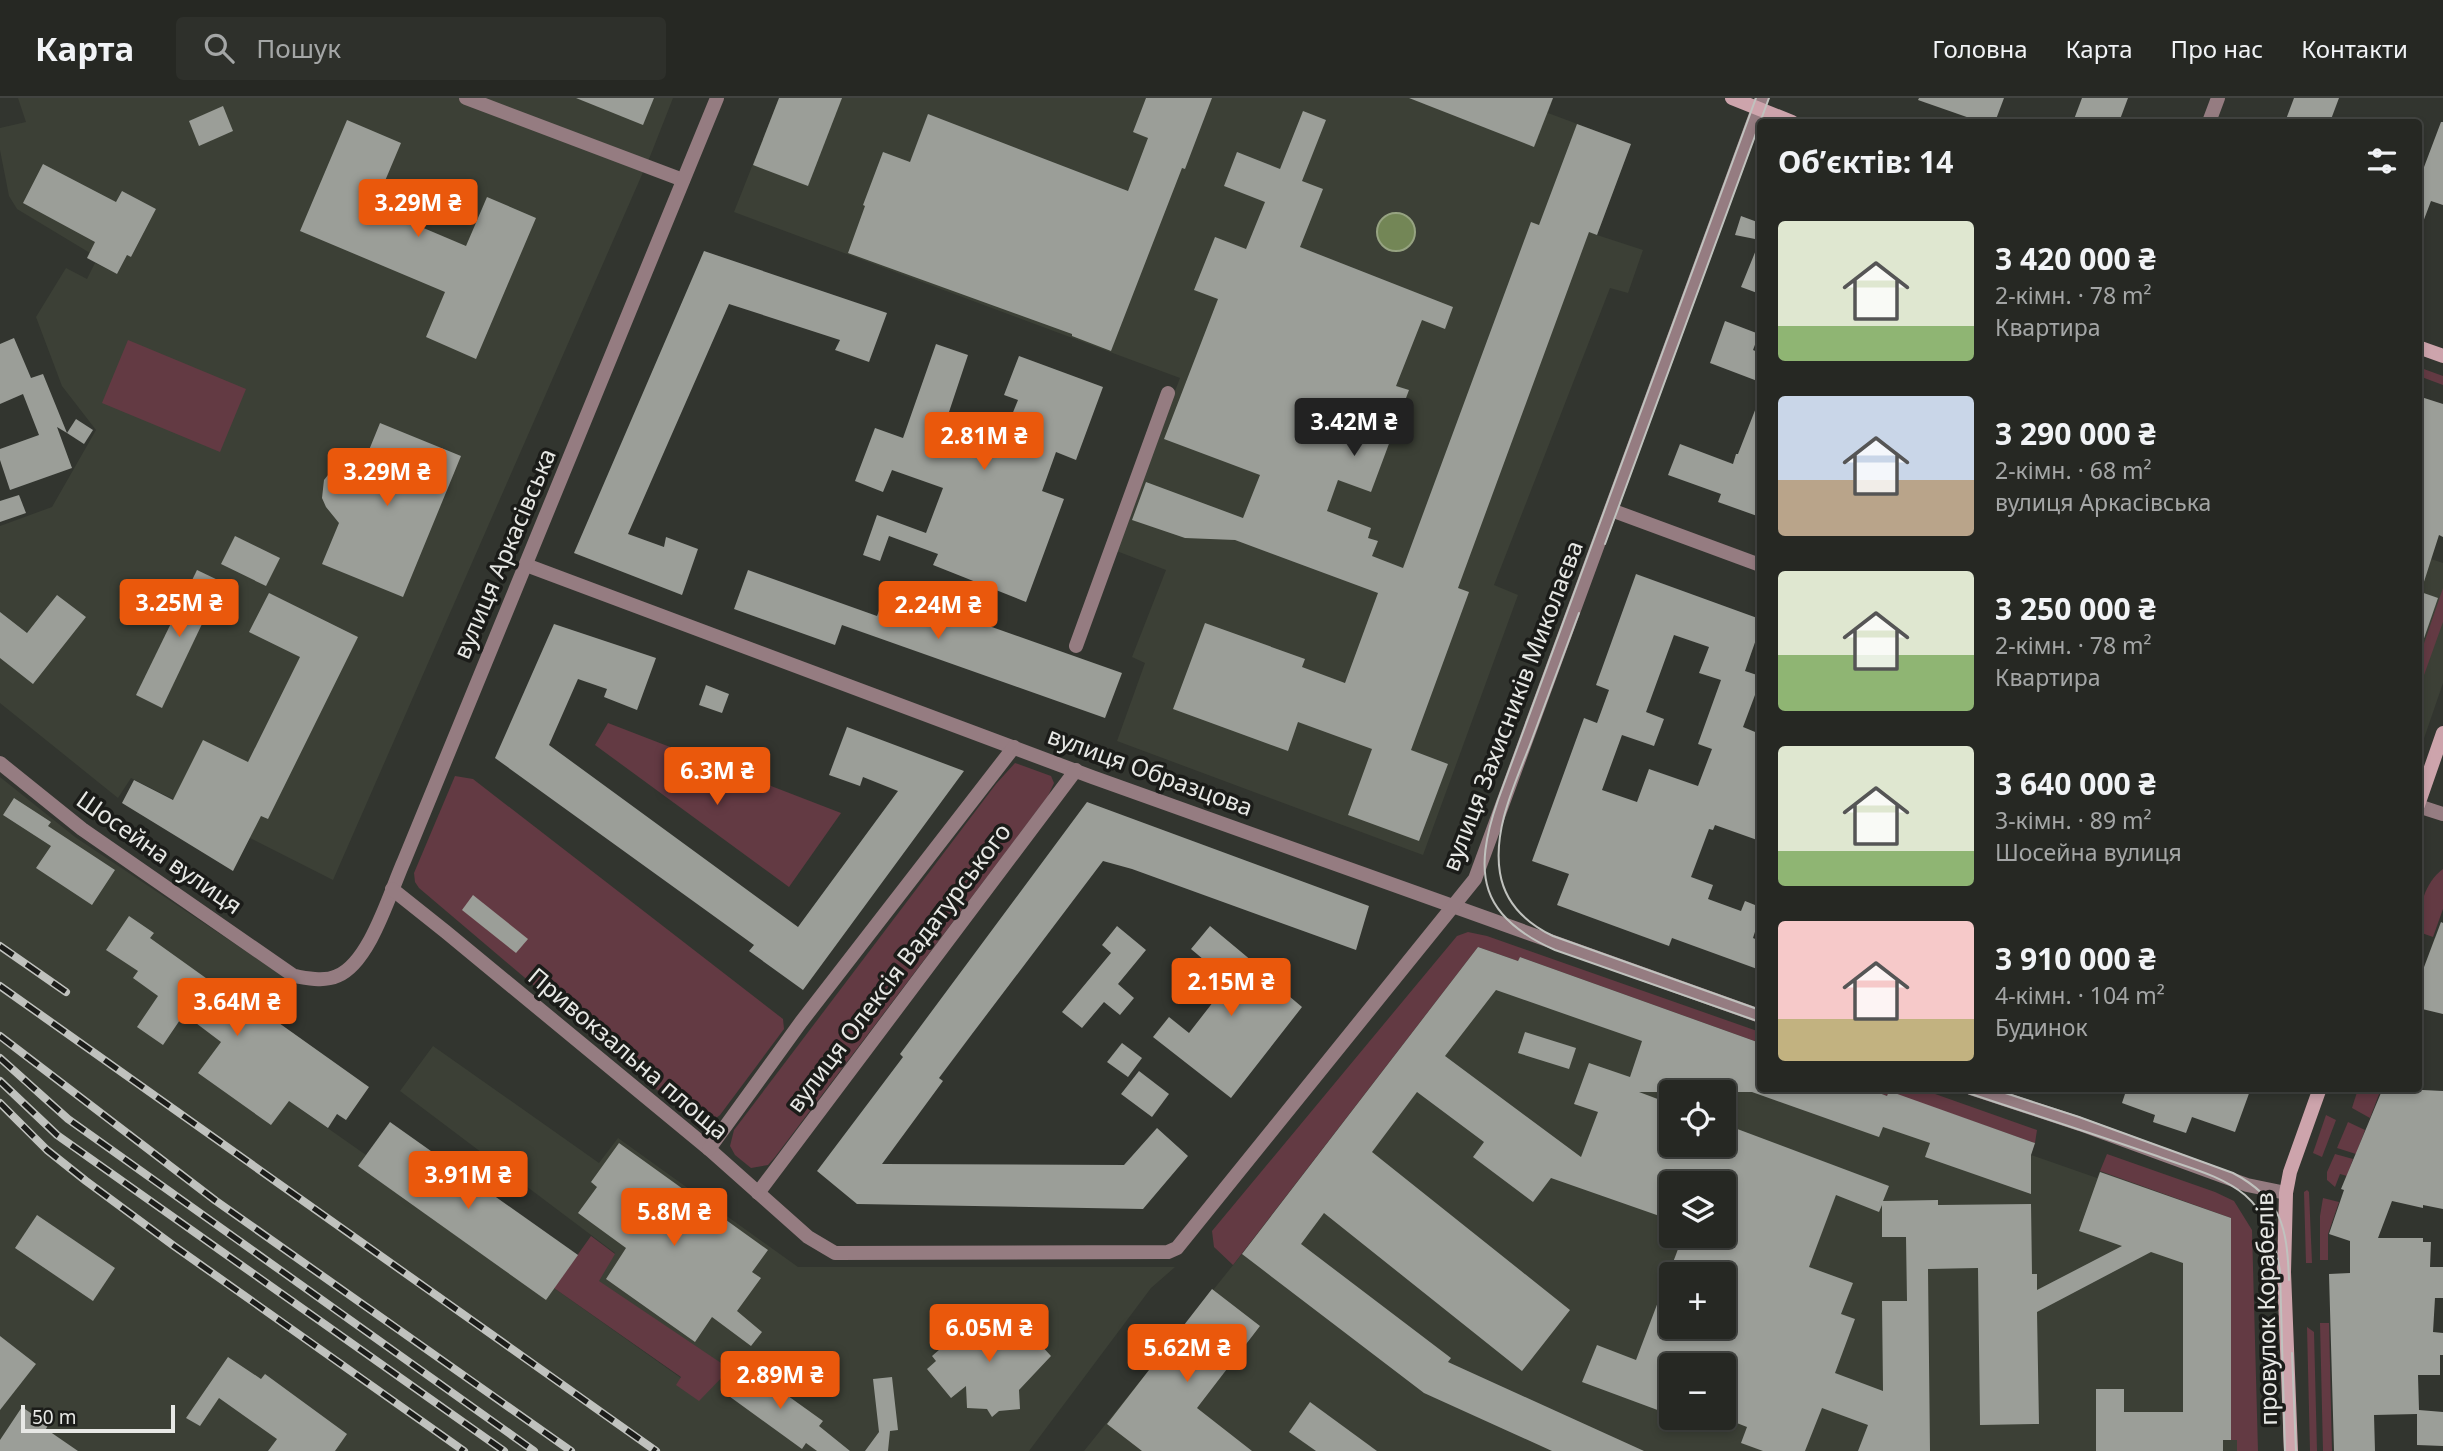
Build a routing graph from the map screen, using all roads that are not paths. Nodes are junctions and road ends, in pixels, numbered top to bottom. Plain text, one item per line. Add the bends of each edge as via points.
1 (466, 98) edge
2 (717, 98) edge
3 (1732, 98) edge
4 (2218, 98) edge
5 (1760, 104) edge
6 (1787, 119) edge
7 (2210, 119) edge
8 (683, 180) junction
9 (2422, 348) edge
10 (2443, 356) edge
11 (1168, 393) dead end
12 (1611, 510) junction
13 (1757, 564) edge
14 (526, 565) junction
15 (1076, 646) dead end
16 (2443, 733) edge
17 (1014, 747) junction
18 (0, 763) edge
19 (1076, 770) junction
20 (2422, 794) edge
21 (2422, 807) edge
22 (2443, 814) edge
23 (392, 889) junction
24 (1454, 905) junction
25 (294, 976) joint
26 (1757, 1015) edge
27 (1983, 1092) edge
28 (2319, 1092) edge
29 (709, 1149) junction
30 (758, 1193) junction
31 (2286, 1193) junction
32 (835, 1253) joint
33 (2291, 1451) edge

1 - 8 street
2 - 8 street, вулиця Аркасівська
3 - 5 street
4 - 7 street
5 - 6 street
5 - 12 street, вулиця Захисників Миколаєва
8 - 14 street, вулиця Аркасівська
9 - 10 street
11 - 15 street
12 - 13 street
12 - 24 street, вулиця Захисників Миколаєва via 1475,879
14 - 17 street, вулиця Образцова
14 - 23 street, вулиця Аркасівська
16 - 20 street
17 - 19 street, вулиця Образцова
17 - 29 street, вулиця Олексія Вадатурського
18 - 25 street, Шосейна вулиця via 82,829
19 - 24 street, вулиця Образцова
19 - 30 street, вулиця Олексія Вадатурського
21 - 22 street
23 - 25 street, вулиця Аркасівська via 365,951 353,964 337,976
23 - 29 street, Привокзальна площа
24 - 26 street, вулиця Образцова
24 - 32 street, вулиця Захисників Миколаєва via 1177,1248 1168,1252
27 - 31 street via 2247,1185
28 - 31 street, провулок Корабелів
29 - 30 street, Привокзальна площа
30 - 32 street, Привокзальна площа via 808,1237
31 - 33 street, провулок Корабелів via 2284,1272

